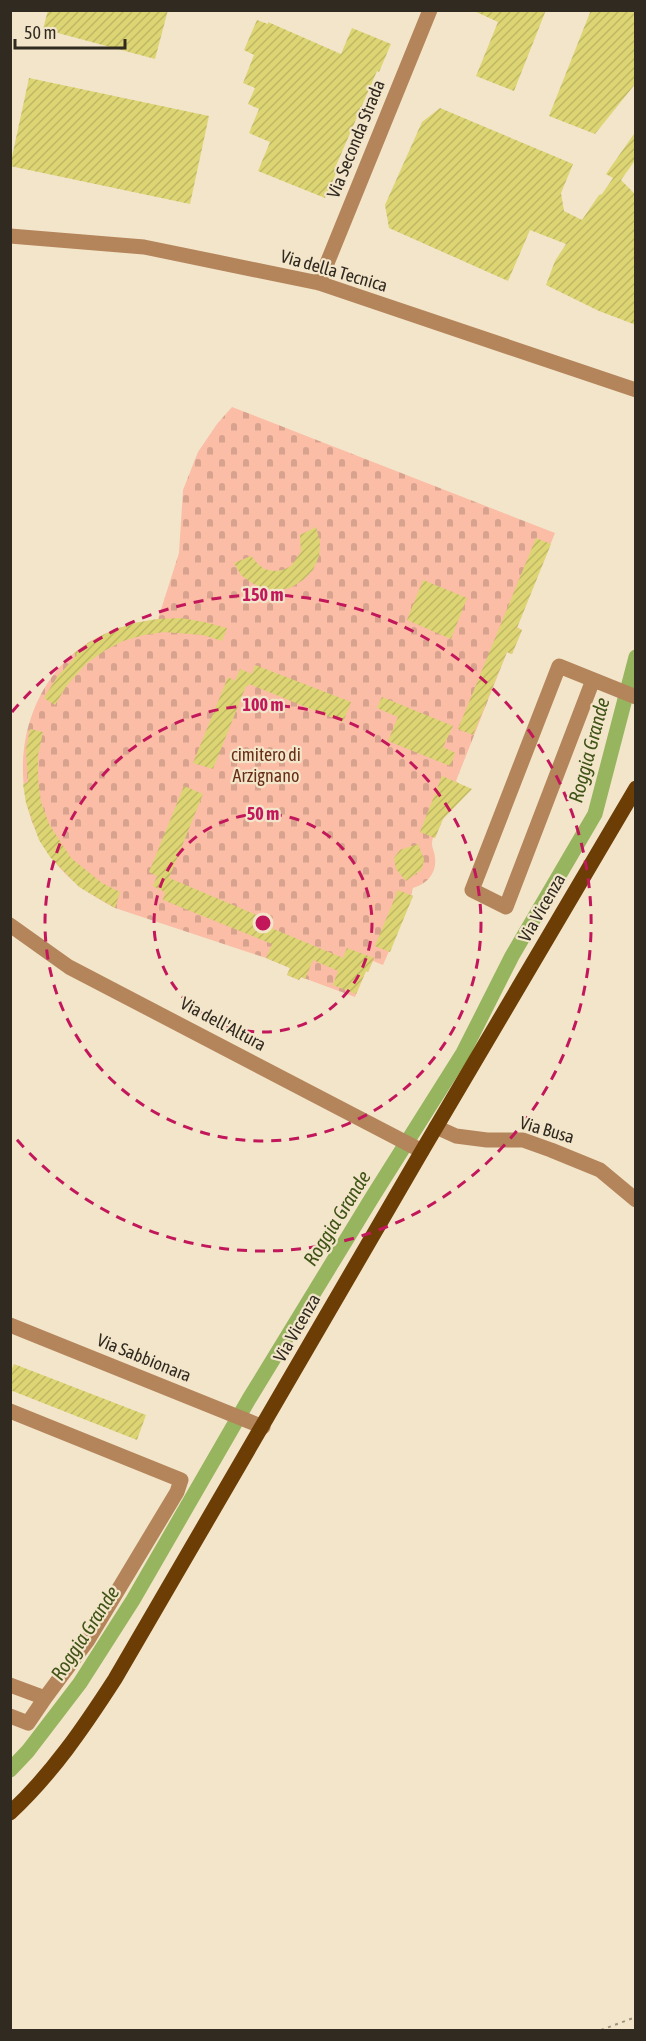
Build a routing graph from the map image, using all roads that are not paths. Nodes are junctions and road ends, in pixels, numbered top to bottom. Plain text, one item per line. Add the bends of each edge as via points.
1 (430, 10) edge
2 (10, 236) edge
3 (319, 283) junction
4 (636, 390) edge
5 (594, 680) junction
6 (634, 696) edge
7 (636, 788) edge
8 (10, 925) edge
9 (436, 1127) junction
10 (422, 1151) junction
11 (636, 1200) edge
12 (10, 1325) edge
13 (10, 1411) edge
14 (262, 1426) junction
15 (10, 1685) edge
16 (45, 1698) junction
17 (10, 1716) edge
18 (10, 1813) edge

1 - 3 street, Via Seconda Strada
2 - 3 street, Via della Tecnica via 144,247
3 - 4 street, Via della Tecnica
5 - 5 street via 559,666 476,879 472,890 506,907
5 - 6 street
7 - 9 main road, Via Vicenza
8 - 10 street, Via dell'Altura via 69,967
9 - 10 main road, Via Vicenza
9 - 11 street, Via Busa via 456,1136 523,1140 551,1149 600,1170
10 - 14 main road, Via Vicenza
12 - 14 street, Via Sabbionara
13 - 16 street via 181,1480 88,1640
14 - 18 main road, Via Vicenza via 104,1697 40,1783
15 - 16 street
16 - 17 street via 28,1723

